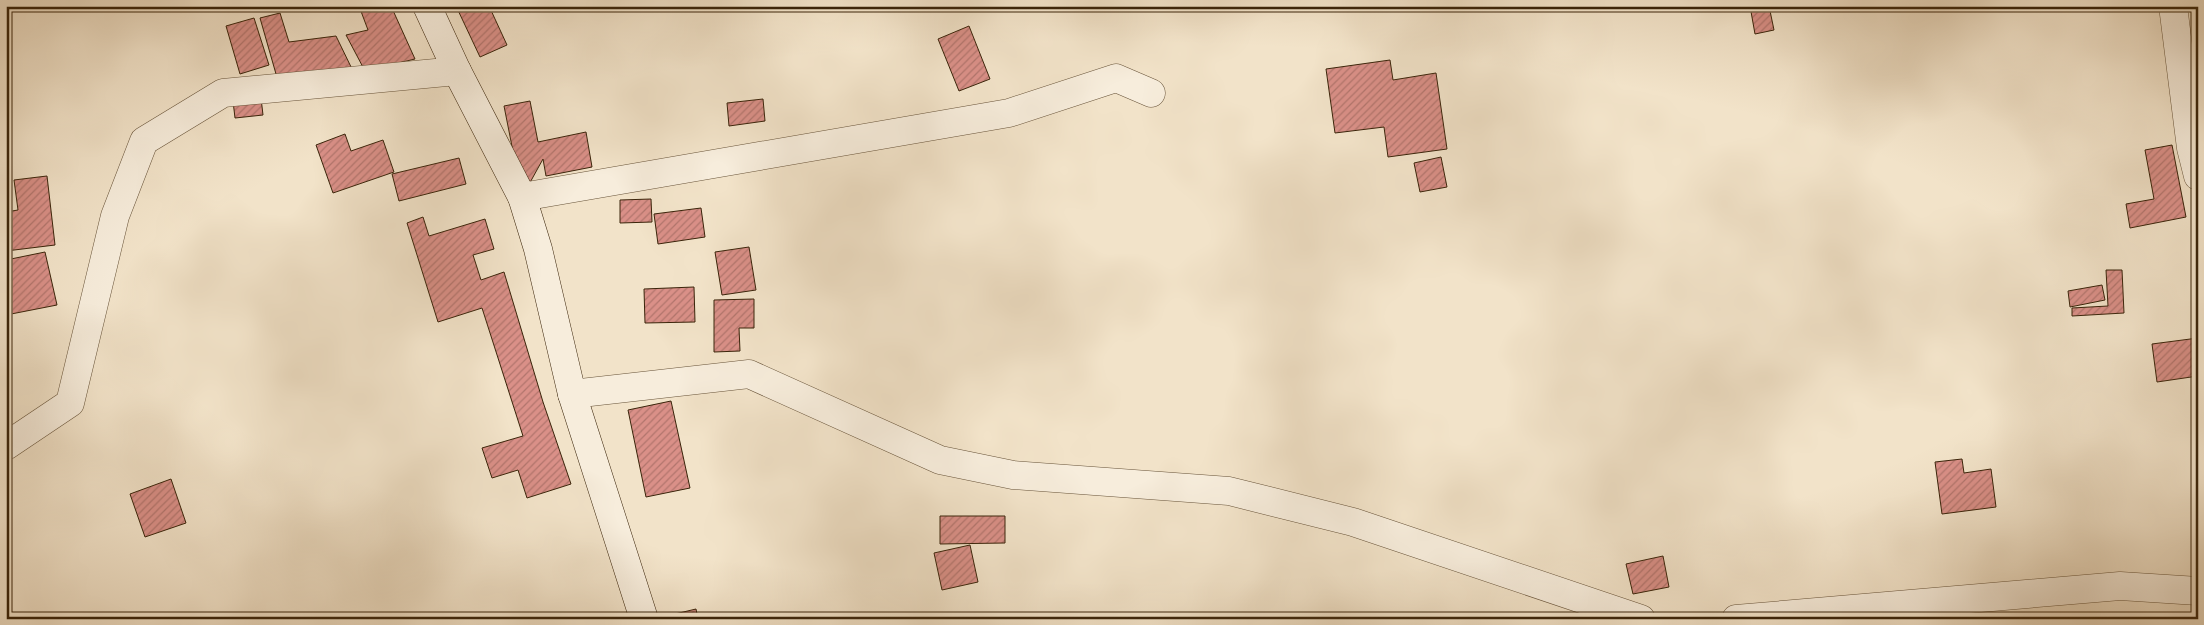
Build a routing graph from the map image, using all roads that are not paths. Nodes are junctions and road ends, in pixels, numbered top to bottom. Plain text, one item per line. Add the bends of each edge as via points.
1 (427, 6) edge
2 (2173, 6) edge
3 (457, 71) junction
4 (1151, 93) dead end
5 (2198, 176) edge
6 (522, 197) junction
7 (572, 394) junction
8 (6, 446) edge
9 (2198, 591) edge
10 (644, 619) edge
11 (1642, 619) edge
12 (1736, 619) edge

1 - 3 street
2 - 5 street via 2191,148
3 - 6 street
3 - 8 street via 223,93 144,140 115,216 70,403
4 - 6 street via 1116,78 1009,113
6 - 7 street via 538,249
7 - 10 street
7 - 11 street via 749,374 940,460 1013,475 1229,491 1353,522
9 - 12 street via 2120,586

